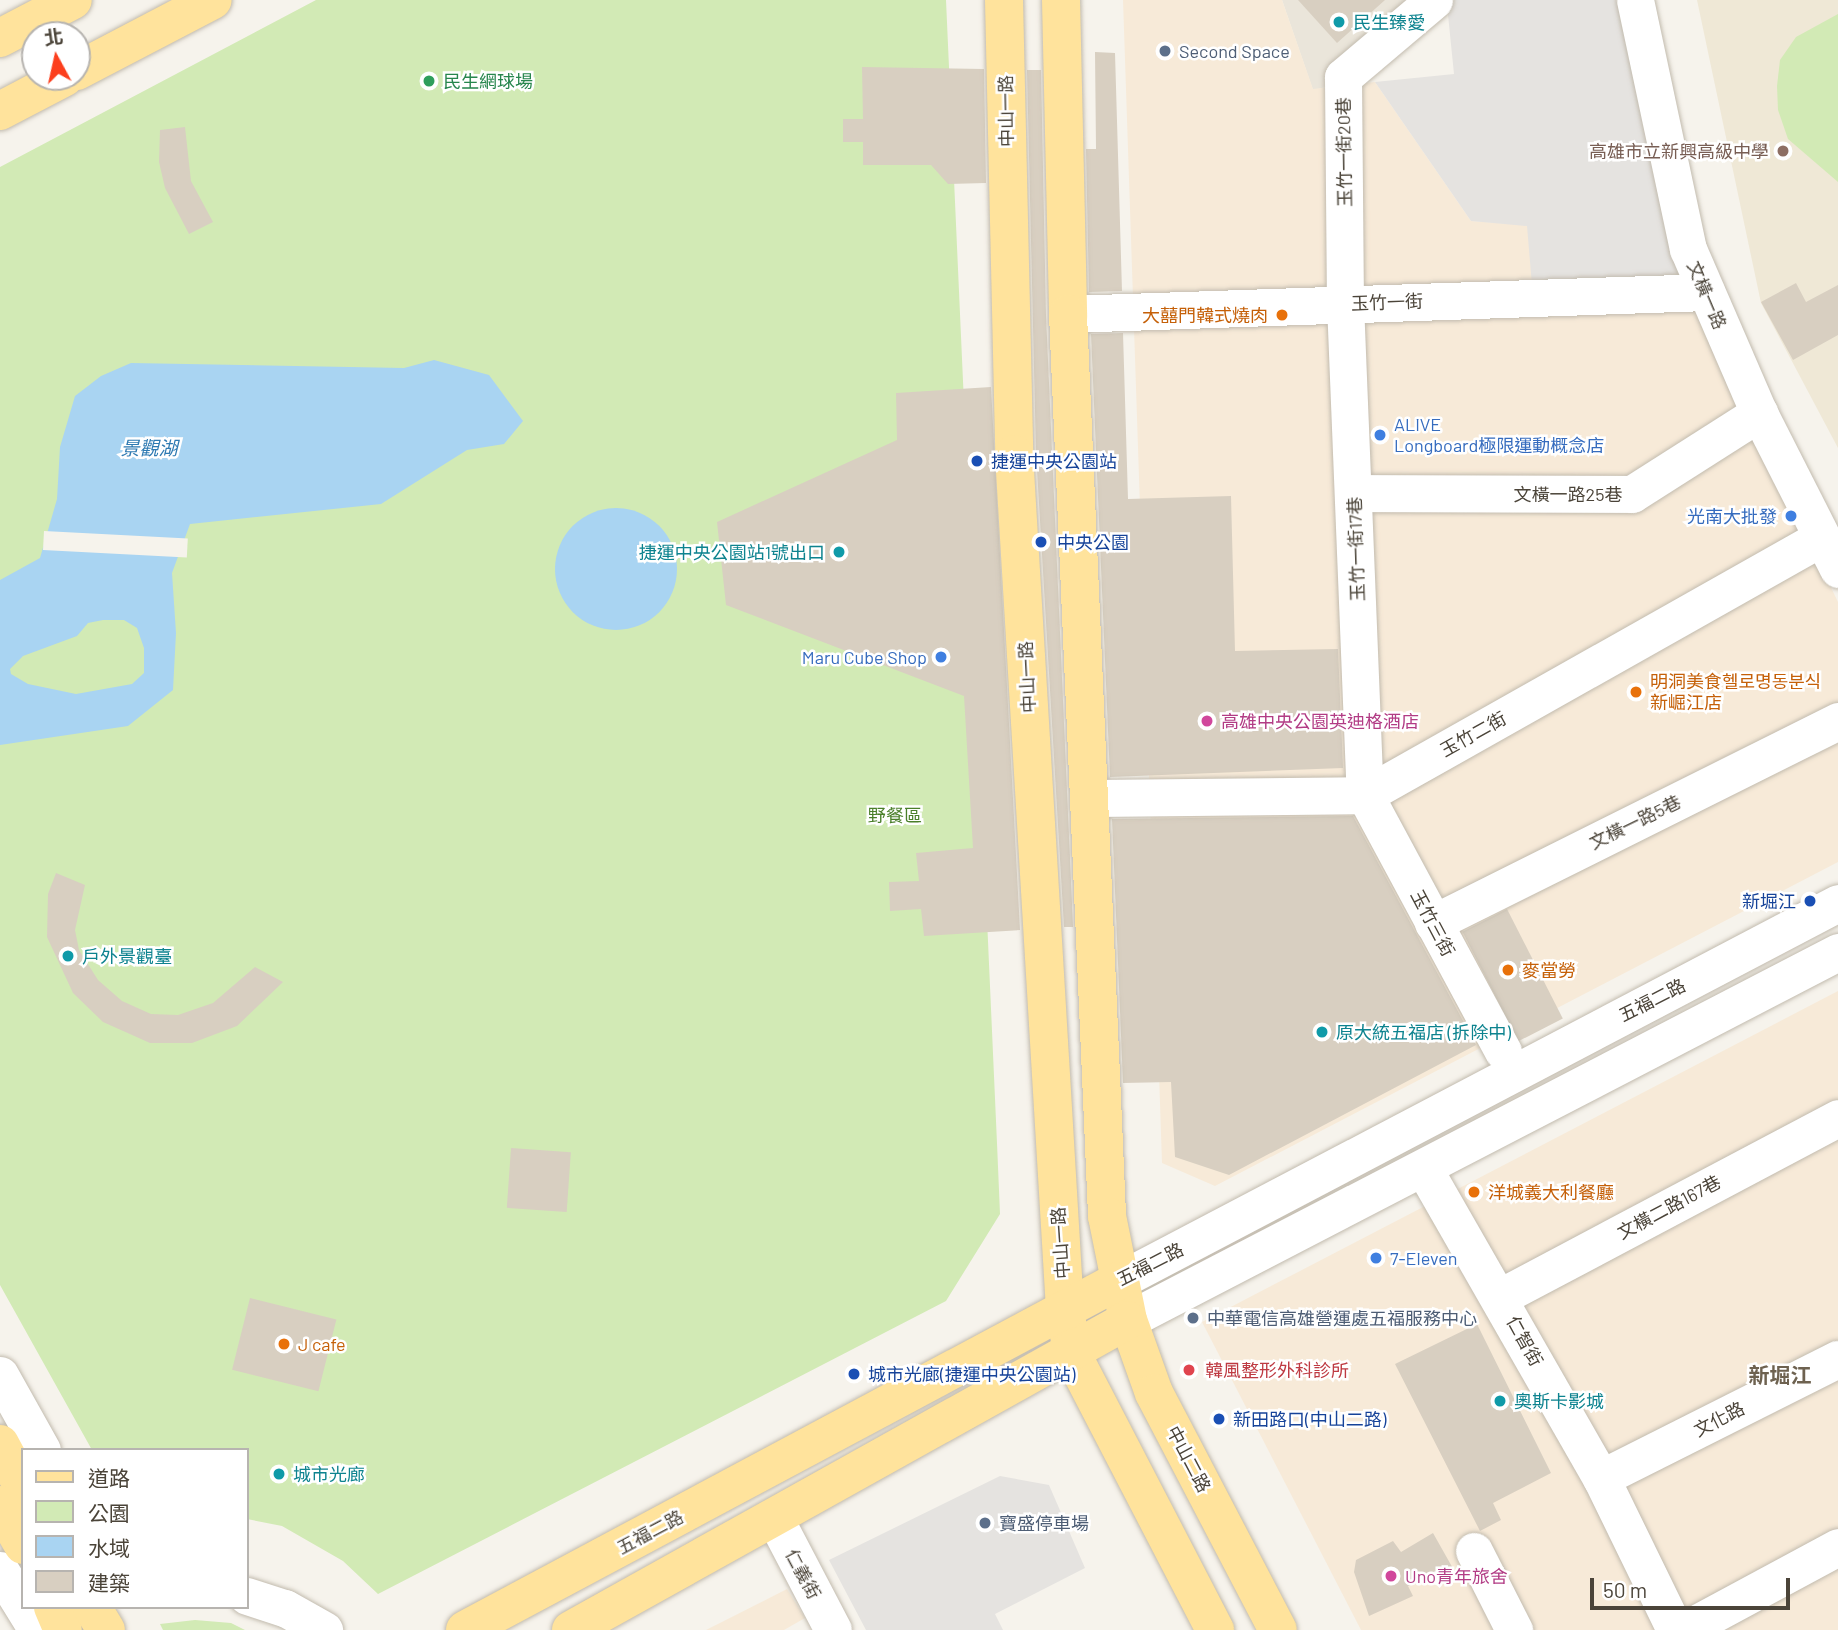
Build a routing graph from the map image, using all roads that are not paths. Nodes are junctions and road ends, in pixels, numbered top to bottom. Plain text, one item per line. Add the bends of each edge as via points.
1 (74, 0) edge
2 (213, 0) edge
3 (1004, 0) edge
4 (1061, 0) edge
5 (1433, 0) edge
6 (1635, 0) edge
7 (0, 38) edge
8 (91, 64) edge
9 (38, 91) edge
10 (0, 111) edge
11 (1706, 292) junction
12 (1345, 303) junction
13 (1068, 314) junction
14 (1759, 413) junction
15 (1353, 493) junction
16 (1829, 554) edge
17 (1838, 721) edge
18 (1365, 795) junction
19 (1089, 798) junction
20 (1838, 903) edge
21 (1433, 923) junction
22 (1838, 952) edge
23 (1503, 1051) dead end
24 (1838, 1118) edge
25 (1424, 1168) junction
26 (1118, 1281) junction
27 (1500, 1297) junction
28 (1065, 1309) junction
29 (1128, 1320) junction
30 (1072, 1354) junction
31 (1838, 1360) edge
32 (0, 1375) edge
33 (0, 1444) edge
34 (41, 1448) edge
35 (1601, 1478) junction
36 (21, 1483) edge
37 (0, 1505) edge
38 (774, 1517) junction
39 (21, 1542) edge
40 (1838, 1547) edge
41 (1474, 1550) dead end
42 (0, 1570) edge
43 (248, 1596) edge
44 (21, 1597) edge
45 (30, 1609) edge
46 (93, 1609) edge
47 (105, 1609) edge
48 (43, 1625) edge
49 (107, 1630) edge
50 (324, 1630) edge
51 (465, 1630) edge
52 (571, 1630) edge
53 (833, 1630) edge
54 (1215, 1630) edge
55 (1278, 1630) edge
56 (1514, 1630) edge
57 (1675, 1630) edge
58 (1684, 1630) edge

1 - 7 main road
2 - 8 main road
3 - 28 main road, 中山一路 via 1014,454
4 - 13 main road
5 - 12 street, 玉竹一街20巷 via 1343,76
6 - 11 street, 文橫一路 via 1688,249
9 - 10 main road
11 - 12 street, 玉竹一街
11 - 14 street, 文橫一路
12 - 13 street, 玉竹一街
12 - 15 street, 玉竹一街17巷
13 - 19 main road
14 - 15 street, 文橫一路25巷 via 1632,494
14 - 16 street, 文橫一路
15 - 18 street, 玉竹一街17巷
16 - 18 street, 玉竹二街
17 - 21 street, 文橫一路5巷
18 - 19 street, 玉竹二街
18 - 21 street, 玉竹三街
19 - 26 main road via 1106,1204
20 - 26 street, 五福二路
21 - 23 street, 玉竹三街
22 - 25 street
24 - 27 street, 文橫二路167巷
25 - 27 street, 仁智街
25 - 29 street
26 - 28 main road, 五福二路
26 - 29 main road, 中山二路
27 - 35 street, 仁智街
28 - 30 main road, 中山一路
28 - 51 main road, 五福二路
29 - 30 main road
29 - 55 main road, 中山二路 via 1154,1393
30 - 38 main road
30 - 54 main road
31 - 35 street, 文化路
32 - 34 street
33 - 36 main road
35 - 57 street, 仁智街
37 - 39 main road
38 - 52 main road
38 - 53 street, 仁義街
40 - 58 street
41 - 56 street
42 - 44 street
43 - 50 street via 285,1608
45 - 48 street
46 - 49 main road
47 - 49 street

